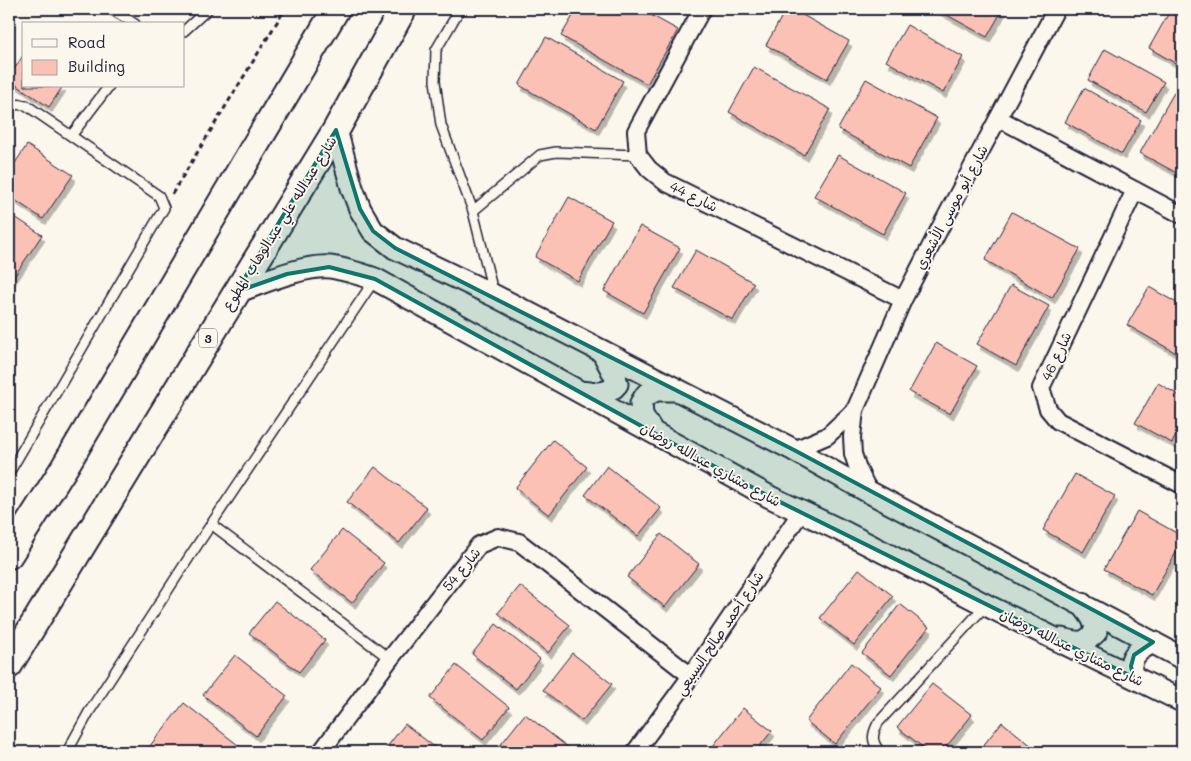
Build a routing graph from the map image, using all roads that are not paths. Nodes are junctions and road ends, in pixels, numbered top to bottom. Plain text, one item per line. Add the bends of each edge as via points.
1 (111, 9) edge
2 (208, 9) edge
3 (336, 9) edge
4 (403, 9) edge
5 (460, 9) edge
6 (702, 9) edge
7 (1056, 9) edge
8 (132, 22) edge
9 (185, 30) edge
10 (107, 88) edge
11 (9, 104) edge
12 (998, 118) junction
13 (336, 130) junction
14 (71, 136) junction
15 (638, 155) junction
16 (1135, 190) junction
17 (472, 211) junction
18 (1182, 215) edge
19 (375, 279) junction
20 (236, 292) junction
21 (493, 295) junction
22 (904, 300) junction
23 (602, 351) junction
24 (677, 390) junction
25 (580, 392) junction
26 (855, 410) junction
27 (652, 431) junction
28 (794, 450) junction
29 (9, 473) edge
30 (1182, 485) edge
31 (869, 492) junction
32 (801, 512) junction
33 (211, 524) junction
34 (9, 555) edge
35 (1081, 604) junction
36 (986, 605) junction
37 (1051, 637) junction
38 (1152, 642) junction
39 (390, 658) junction
40 (1182, 658) edge
41 (9, 665) edge
42 (691, 676) junction
43 (1133, 677) junction
44 (1182, 701) edge
45 (68, 752) edge
46 (321, 752) edge
47 (635, 752) edge
48 (880, 752) edge

1 - 8 lane
2 - 9 lane
3 - 34 main road via 69,460
4 - 13 main road, شارع عبدالله علي عبدالوهاب المطوع / 3
5 - 17 lane via 436,50 435,81 441,125
6 - 15 street via 636,131
7 - 12 street, شارع أبو موسى الأشعري
10 - 14 lane
11 - 14 lane via 26,105
12 - 16 street
12 - 22 street, شارع أبو موسى الأشعري
13 - 20 main road, شارع عبدالله علي عبدالوهاب المطوع / 3
13 - 21 street via 352,188 374,231 395,248
14 - 29 lane via 158,196 164,208
15 - 17 lane via 556,152 540,156
15 - 22 street, شارع 44 via 648,169 665,182
16 - 18 street
16 - 30 street, شارع 46 via 1041,388 1048,409 1058,421
17 - 21 lane
19 - 20 street, شارع مشاري عبدالله روضان via 328,267 287,274
19 - 25 street, شارع مشاري عبدالله روضان
19 - 33 lane
20 - 41 main road, شارع عبدالله علي عبدالوهاب المطوع / 3
21 - 23 street
22 - 26 street, شارع أبو موسى الأشعري
23 - 24 street
23 - 25 street via 617,384 613,390 598,394
24 - 27 street via 656,390 646,395 641,403 642,415
24 - 28 street
25 - 27 street, شارع مشاري عبدالله روضان
26 - 28 street, شارع أبو موسى الأشعري via 827,436
26 - 31 street, شارع أبو موسى الأشعري via 853,454
27 - 32 street, شارع مشاري عبدالله روضان
28 - 31 street
31 - 35 street
32 - 36 street, شارع مشاري عبدالله روضان
32 - 42 street, شارع أحمد صالح السبيعي
33 - 39 lane
33 - 45 lane via 90,712
35 - 37 street via 1094,620 1096,632 1088,640 1078,643
35 - 38 street
36 - 37 street, شارع مشاري عبدالله روضان
36 - 48 lane via 878,722 873,732 874,745
37 - 43 street, شارع مشاري عبدالله روضان
38 - 40 street
38 - 43 street via 1134,655 1130,666
39 - 42 street, شارع 54 via 479,545 498,538 518,542
39 - 46 street, شارع 54
42 - 47 street, شارع أحمد صالح السبيعي
43 - 44 street, شارع مشاري عبدالله روضان

